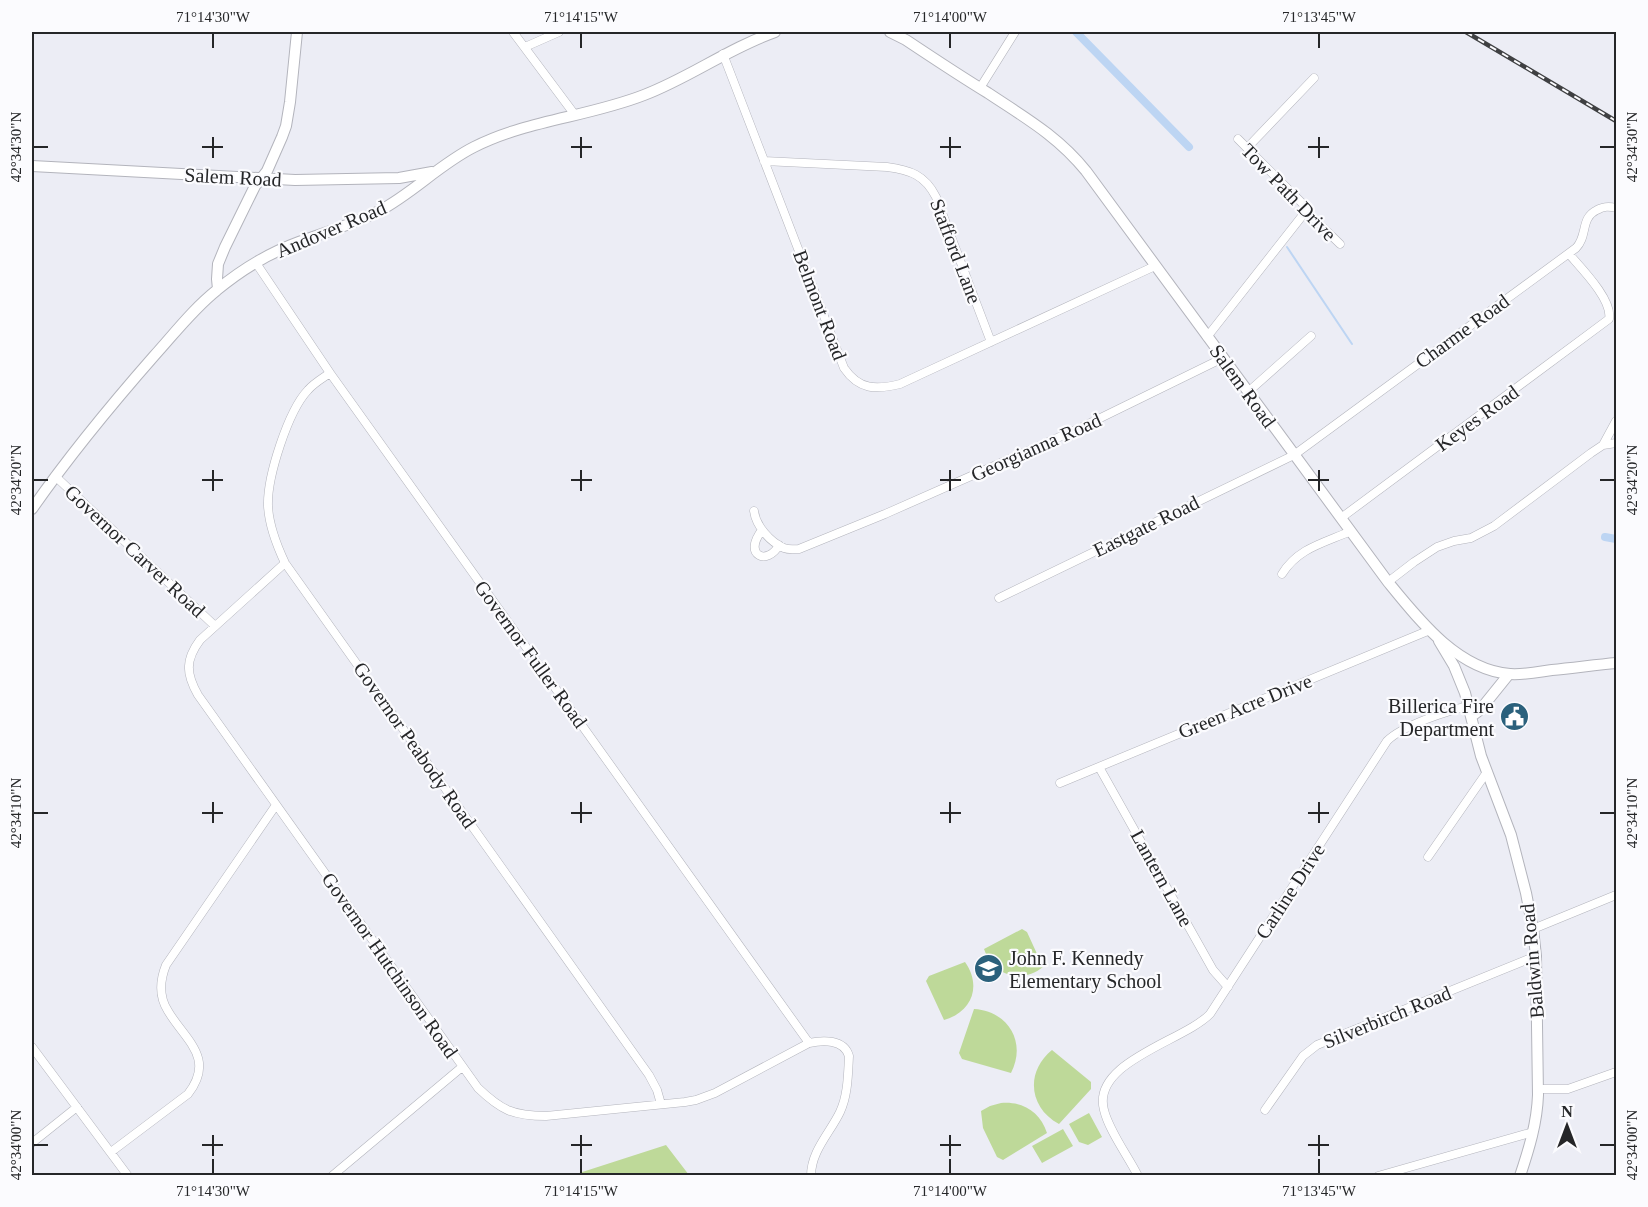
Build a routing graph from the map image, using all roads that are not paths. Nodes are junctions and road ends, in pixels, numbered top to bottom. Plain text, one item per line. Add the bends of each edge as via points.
1 (297, 32) edge
2 (513, 32) edge
3 (559, 32) edge
4 (774, 32) edge
5 (890, 32) edge
6 (1015, 32) edge
7 (907, 36) edge
8 (525, 47) junction
9 (723, 54) junction
10 (1314, 78) dead end
11 (980, 88) junction
12 (574, 115) junction
13 (1238, 139) dead end
14 (1247, 148) junction
15 (764, 161) junction
16 (32, 166) edge
17 (435, 172) junction
18 (399, 178) junction
19 (260, 179) junction
20 (410, 191) junction
21 (1617, 208) edge
22 (1306, 211) junction
23 (1340, 244) dead end
24 (1569, 254) junction
25 (256, 263) junction
26 (1155, 266) junction
27 (218, 289) junction
28 (1311, 336) dead end
29 (1207, 337) junction
30 (991, 342) junction
31 (1223, 358) junction
32 (330, 373) junction
33 (1248, 392) junction
34 (1617, 421) edge
35 (1617, 443) edge
36 (1603, 445) junction
37 (1294, 455) junction
38 (55, 476) junction
39 (32, 509) edge
40 (754, 511) dead end
41 (1341, 518) junction
42 (762, 530) junction
43 (1351, 531) junction
44 (779, 544) junction
45 (285, 563) junction
46 (1282, 574) dead end
47 (1388, 582) junction
48 (999, 598) dead end
49 (215, 626) junction
50 (1432, 631) junction
51 (1617, 663) edge
52 (1509, 674) junction
53 (1471, 711) junction
54 (1099, 767) junction
55 (1487, 772) junction
56 (1060, 783) dead end
57 (276, 804) junction
58 (1428, 857) dead end
59 (1617, 895) edge
60 (1533, 929) junction
61 (1536, 956) junction
62 (1228, 987) junction
63 (808, 1043) junction
64 (32, 1047) edge
65 (462, 1067) junction
66 (1617, 1072) edge
67 (1539, 1089) junction
68 (661, 1104) junction
69 (77, 1107) junction
70 (1265, 1110) dead end
71 (1533, 1132) junction
72 (32, 1143) edge
73 (111, 1152) junction
74 (128, 1176) edge
75 (332, 1176) edge
76 (811, 1176) edge
77 (1138, 1176) edge
78 (1378, 1176) edge
79 (1520, 1176) edge

1 - 19 main road via 286,126
2 - 8 street
3 - 8 street
4 - 9 main road, Andover Road
5 - 7 main road, Salem Road
6 - 11 street
7 - 11 main road, Salem Road
8 - 12 street
9 - 12 main road, Andover Road via 644,95
9 - 15 street, Belmont Road
10 - 14 street
11 - 26 main road, Salem Road via 1041,127 1070,152
12 - 17 main road, Andover Road via 502,134 464,152
13 - 14 street, Tow Path Drive
14 - 22 street, Tow Path Drive
15 - 30 street, Stafford Lane via 887,167 922,179 936,197
15 - 30 street, Belmont Road via 841,361 852,378 871,387 891,386
16 - 19 main road, Salem Road
17 - 18 main road, Salem Road
17 - 20 main road, Andover Road
18 - 19 main road, Salem Road
18 - 20 main road
19 - 27 main road via 218,264
20 - 25 main road, Andover Road via 368,216 286,247
21 - 24 street, Charme Road via 1603,207 1590,214 1582,241
22 - 23 street, Tow Path Drive
22 - 29 street
24 - 37 street, Charme Road
24 - 41 street, Keyes Road via 1599,291 1611,316 1607,322
25 - 27 main road, Andover Road
25 - 32 street, Governor Fuller Road
26 - 29 main road, Salem Road
26 - 30 street, Belmont Road
27 - 38 main road, Andover Road via 172,336
28 - 33 street
29 - 31 main road, Salem Road
31 - 33 main road, Salem Road
31 - 44 street, Georgianna Road via 1082,428 816,543 799,549
32 - 45 street, Governor Peabody Road via 309,388 293,411 269,488 269,517
32 - 63 street, Governor Fuller Road
33 - 37 main road, Salem Road
34 - 36 street
35 - 36 street
36 - 47 street via 1494,526 1471,538 1437,547
37 - 41 main road, Salem Road
37 - 48 street, Eastgate Road
38 - 39 main road, Andover Road
38 - 49 street, Governor Carver Road
40 - 42 street, Georgianna Road
41 - 43 main road, Salem Road
42 - 44 street, Georgianna Road
42 - 44 street, Georgianna Road via 754,544 758,555 771,555
43 - 46 street via 1302,552
43 - 47 main road, Salem Road
45 - 49 street, Governor Hutchinson Road
45 - 68 street, Governor Peabody Road via 649,1075
47 - 50 main road, Salem Road
49 - 57 street, Governor Hutchinson Road via 193,650 189,660 192,683
50 - 52 main road, Salem Road via 1467,660
50 - 53 main road, Baldwin Road via 1454,666
50 - 54 street, Green Acre Drive
51 - 52 main road, Salem Road
52 - 53 main road via 1480,710
53 - 55 main road, Baldwin Road
53 - 62 street, Carline Drive via 1405,729 1383,745
54 - 56 street, Green Acre Drive
54 - 62 street, Lantern Lane via 1213,970
55 - 58 street
55 - 60 main road, Baldwin Road via 1511,835
57 - 65 street, Governor Hutchinson Road
57 - 73 street via 162,976 167,1010 198,1054 194,1086
59 - 60 street
60 - 61 main road, Baldwin Road
61 - 67 main road, Baldwin Road
61 - 70 street, Silverbirch Road via 1317,1045 1303,1056
62 - 77 street, Carline Drive via 1203,1021 1123,1067 1110,1079 1103,1103 1107,1118
63 - 68 street, Governor Hutchinson Road via 705,1097
63 - 76 street via 833,1042 843,1046 849,1056 843,1105 813,1158
64 - 69 street
65 - 68 street, Governor Hutchinson Road via 492,1101 526,1116
65 - 75 street
66 - 67 street via 1568,1089
67 - 71 main road, Baldwin Road
69 - 72 street
69 - 73 street
71 - 78 street
71 - 79 main road, Baldwin Road
73 - 74 street

